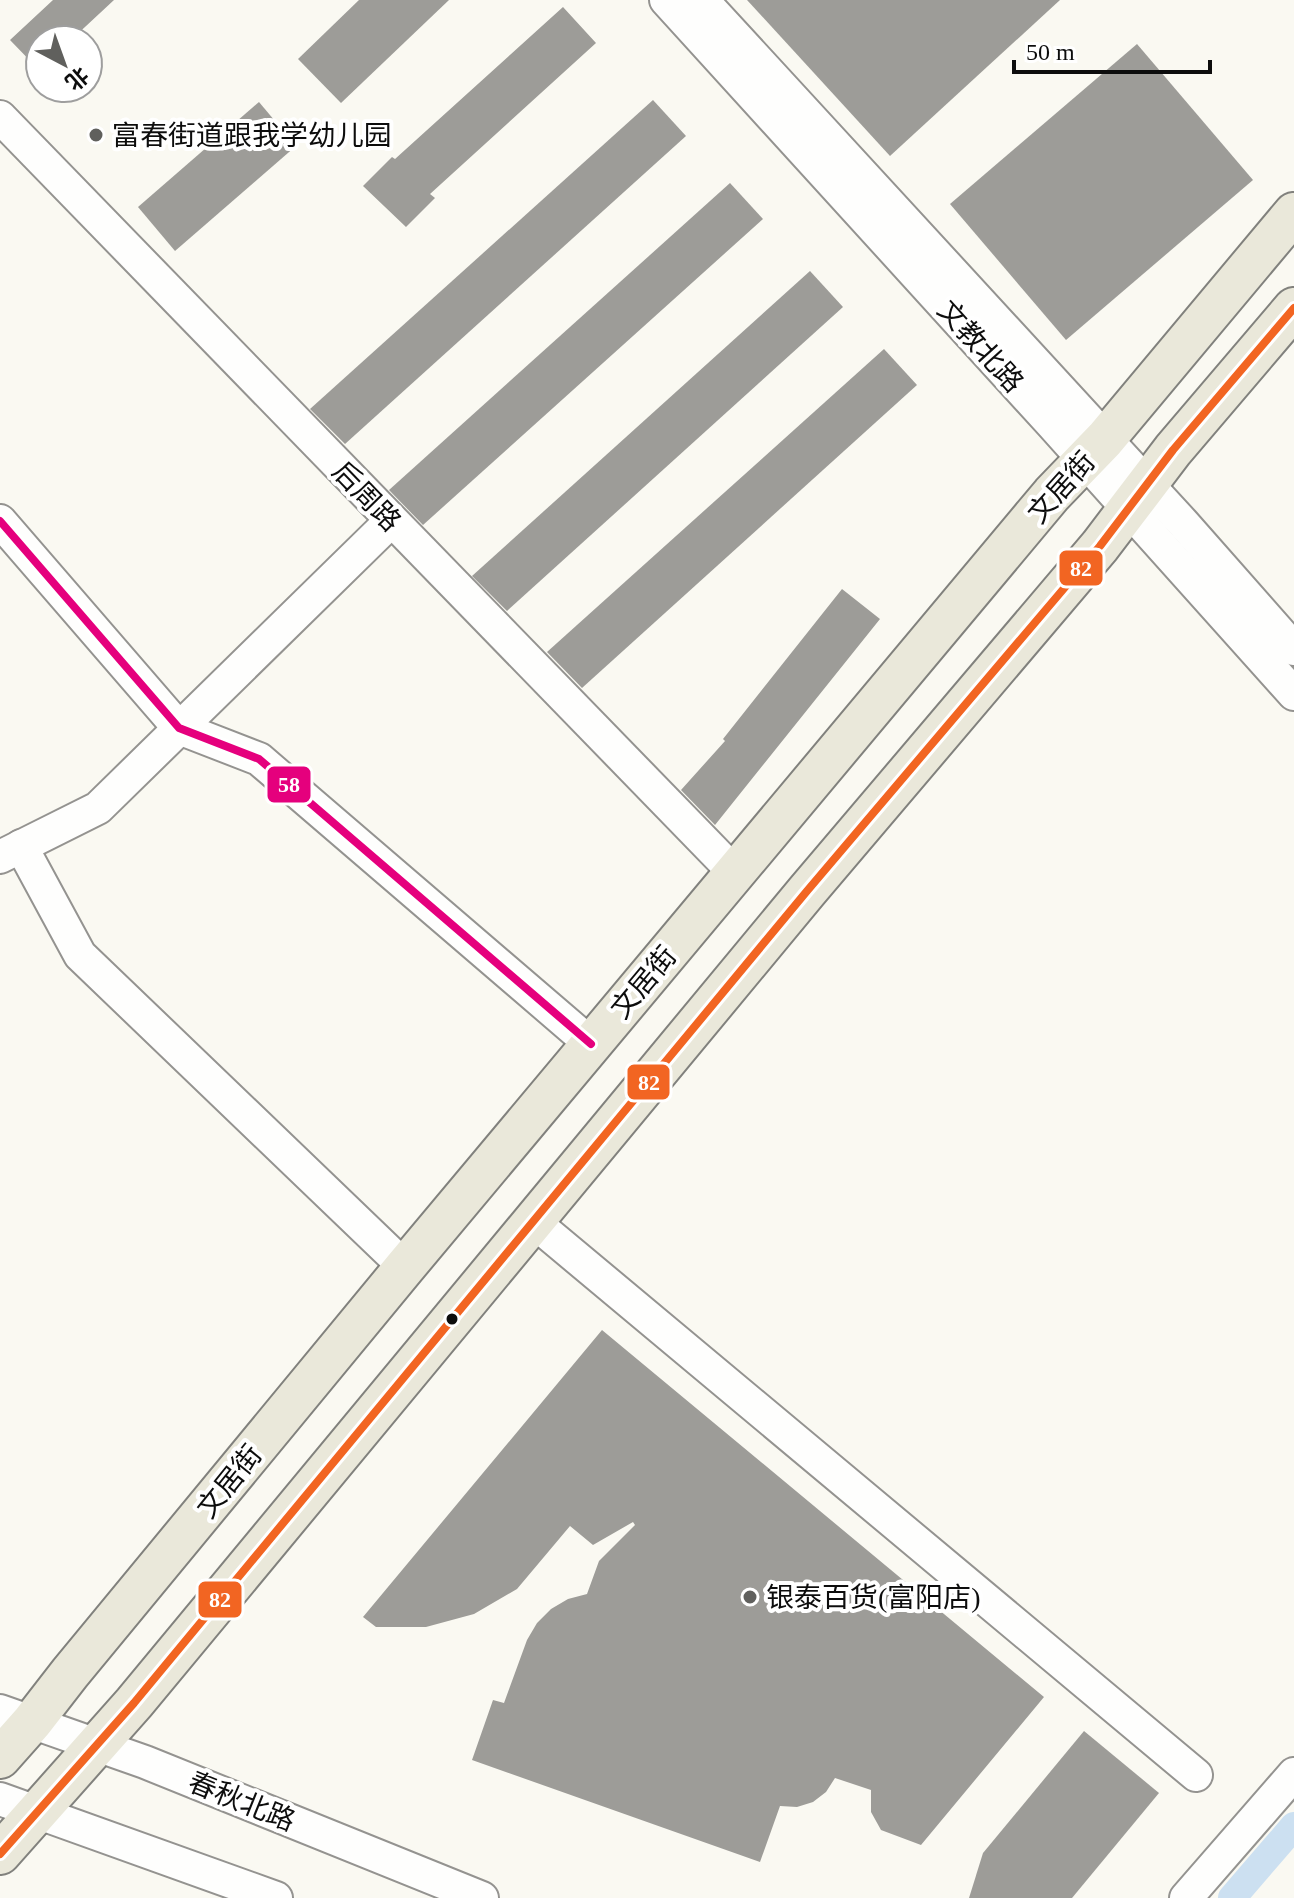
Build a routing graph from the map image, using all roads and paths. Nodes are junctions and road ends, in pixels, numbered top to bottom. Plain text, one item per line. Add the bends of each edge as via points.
1 (666, 0) edge
2 (702, 0) edge
3 (0, 117) edge
4 (1294, 213) edge
5 (1294, 308) edge
6 (1094, 449) junction
7 (1136, 496) junction
8 (0, 521) edge
9 (391, 521) junction
10 (1294, 649) edge
11 (1294, 694) edge
12 (179, 728) junction
13 (10, 851) edge
14 (735, 873) junction
15 (591, 1044) junction
16 (534, 1222) junction
17 (405, 1267) junction
18 (158, 1567) junction
19 (213, 1604) junction
20 (16, 1716) edge
21 (96, 1745) junction
22 (0, 1758) edge
23 (1294, 1774) edge
24 (1196, 1775) dead end
25 (18, 1805) edge
26 (0, 1854) edge
27 (276, 1898) edge
28 (482, 1898) edge
29 (1186, 1898) edge

1 - 6 street, 文教北路
2 - 6 street, 文教北路
3 - 9 street, 后周路
4 - 6 main road, 文居街
5 - 7 main road
6 - 7 street, 文教北路
6 - 14 main road, 文居街
7 - 10 street, 文教北路
7 - 11 street, 文教北路
7 - 16 main road via 1100,546
8 - 12 street
9 - 12 street
9 - 14 street, 后周路
12 - 13 street via 98,808
12 - 15 street via 259,759
13 - 17 street via 80,955
14 - 15 main road, 文居街
15 - 17 main road, 文居街
16 - 19 main road
16 - 24 street
17 - 18 main road, 文居街
18 - 19 main road via 148,1596 148,1620 165,1629
18 - 20 main road, 文居街 via 70,1673
19 - 21 main road
20 - 21 street, 春秋北路
20 - 22 main road, 文居街
21 - 25 main road
21 - 28 street, 春秋北路
23 - 29 street
25 - 26 main road
25 - 27 street

